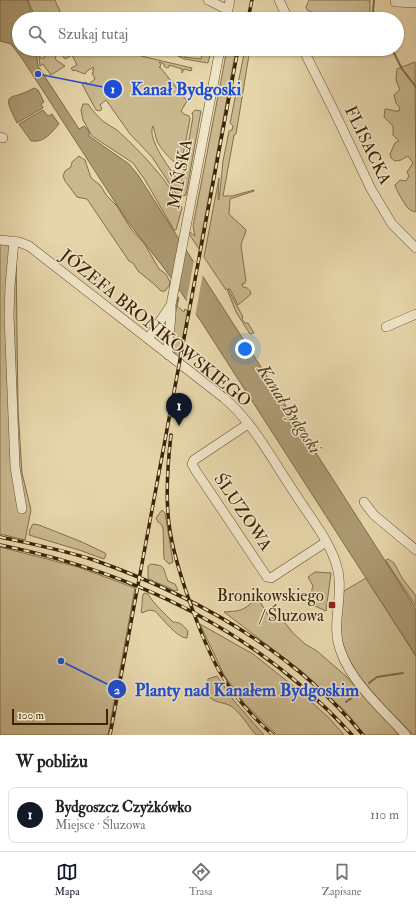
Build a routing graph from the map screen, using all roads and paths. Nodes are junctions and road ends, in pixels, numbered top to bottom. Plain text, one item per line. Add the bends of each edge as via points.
1 (208, 0) edge
2 (230, 0) edge
3 (279, 0) edge
4 (395, 2) dead end
5 (416, 4) edge
6 (224, 12) edge
7 (227, 12) edge
8 (285, 12) edge
9 (219, 56) edge
10 (306, 56) edge
11 (0, 240) edge
12 (14, 241) junction
13 (416, 248) edge
14 (172, 301) junction
15 (416, 314) edge
16 (386, 327) dead end
17 (168, 334) junction
18 (150, 341) junction
19 (168, 355) junction
20 (248, 424) junction
21 (364, 502) dead end
22 (22, 509) dead end
23 (326, 542) junction
24 (416, 550) edge
25 (406, 735) edge

1 - 6 street
2 - 7 street
3 - 8 street
4 - 5 street
9 - 14 street, MIŃSKA
10 - 13 street, FLISACKA via 371,189 392,224
11 - 12 street, JÓZEFA BRONIKOWSKIEGO
12 - 18 street, JÓZEFA BRONIKOWSKIEGO via 29,246
12 - 22 street via 9,315 15,467
14 - 17 street, MIŃSKA
14 - 18 street, MIŃSKA
15 - 16 street
17 - 18 street
17 - 19 street, MIŃSKA
18 - 19 street, JÓZEFA BRONIKOWSKIEGO
19 - 20 street, JÓZEFA BRONIKOWSKIEGO via 232,405
20 - 23 street, JÓZEFA BRONIKOWSKIEGO
20 - 23 street, ŚLUZOWA via 194,460 193,466 200,477 269,578
21 - 24 street via 374,515
23 - 25 street, JÓZEFA BRONIKOWSKIEGO via 339,575 336,632 341,652 364,689

